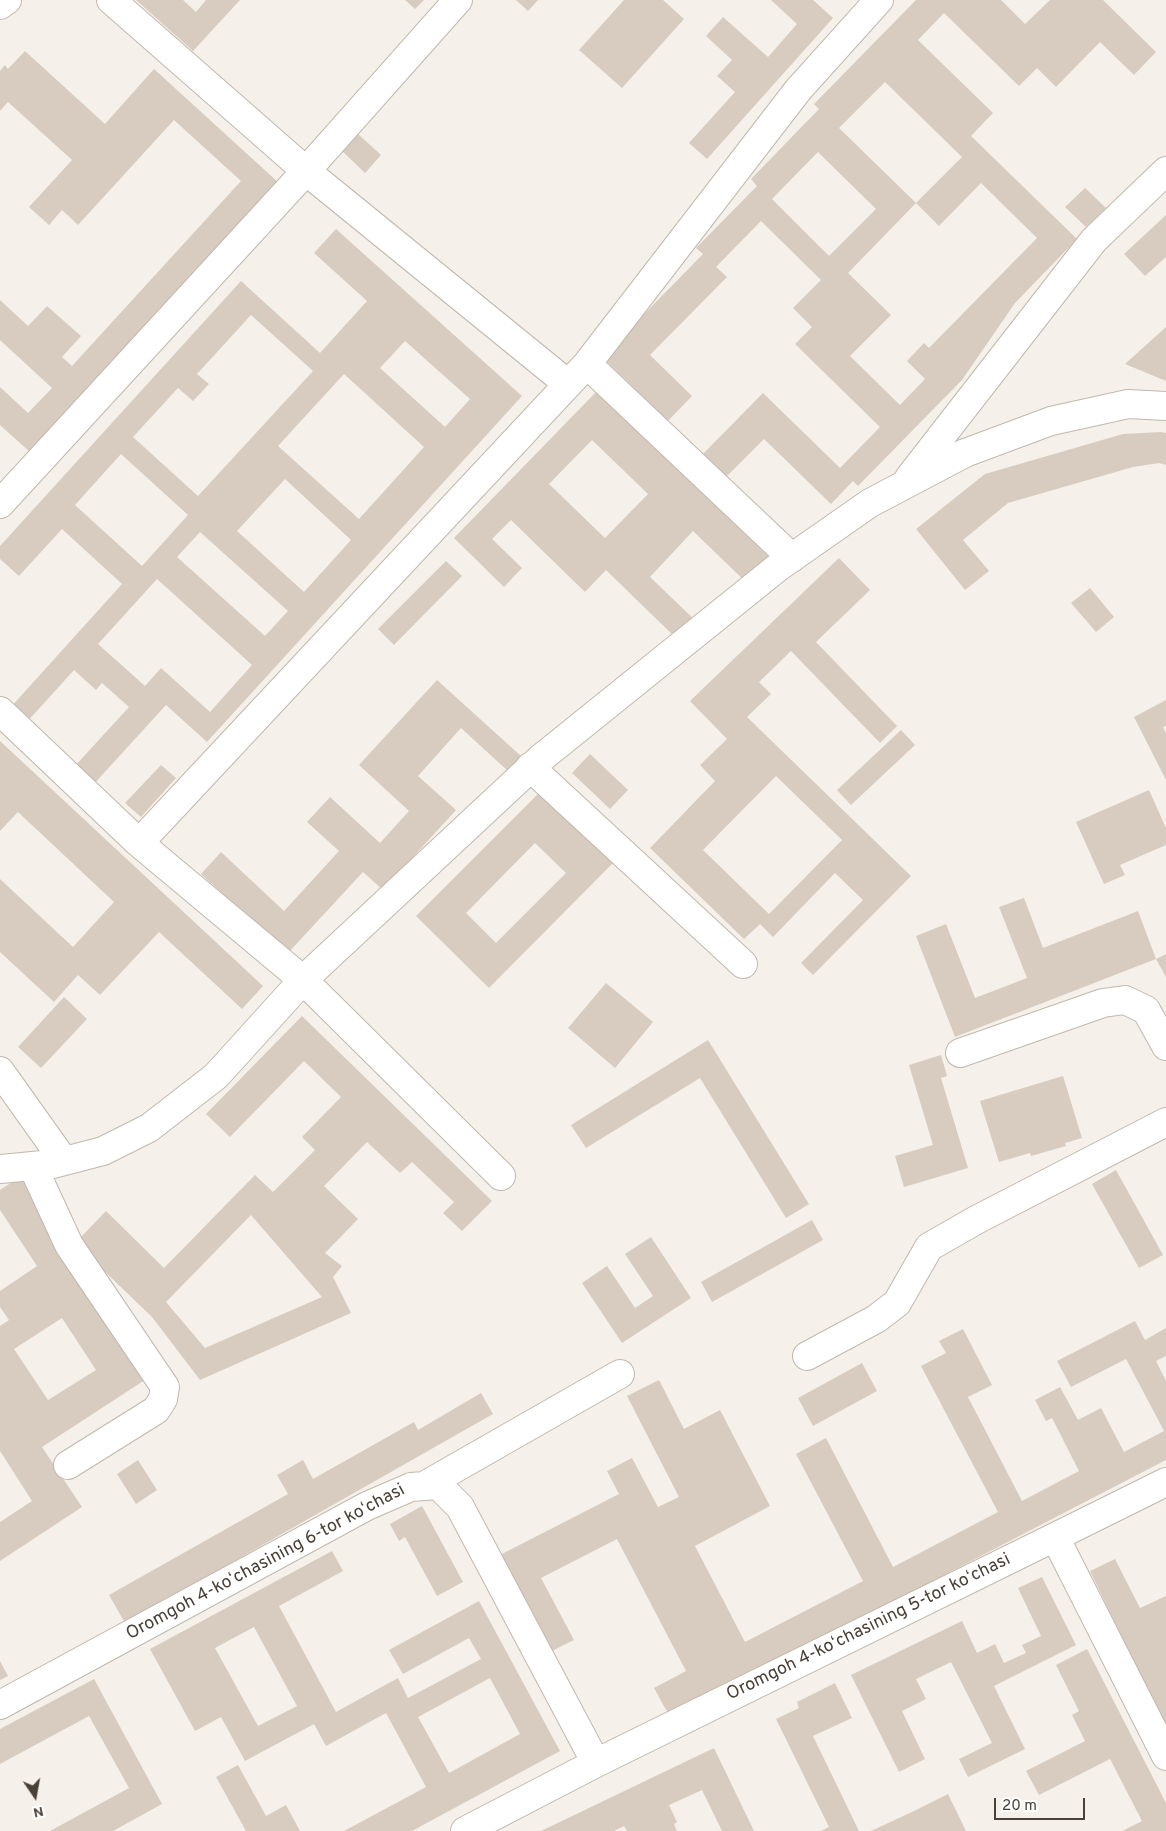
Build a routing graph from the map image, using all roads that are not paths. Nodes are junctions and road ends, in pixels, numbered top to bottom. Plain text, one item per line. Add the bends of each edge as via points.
1 (7, 0) edge
2 (111, 0) edge
3 (458, 0) edge
4 (880, 0) edge
5 (0, 5) edge
6 (306, 171) junction
7 (1166, 171) edge
8 (587, 364) junction
9 (568, 384) junction
10 (1166, 406) edge
11 (903, 485) junction
12 (0, 504) edge
13 (792, 558) junction
14 (0, 711) edge
15 (530, 768) junction
16 (139, 843) junction
17 (742, 964) dead end
18 (303, 980) junction
19 (1166, 1046) edge
20 (960, 1053) dead end
21 (0, 1071) edge
22 (1166, 1122) edge
23 (64, 1161) junction
24 (33, 1167) junction
25 (0, 1169) edge
26 (501, 1176) dead end
27 (807, 1356) dead end
28 (620, 1374) dead end
29 (68, 1465) dead end
30 (1166, 1482) edge
31 (424, 1486) junction
32 (1055, 1537) junction
33 (0, 1705) edge
34 (1166, 1756) edge
35 (596, 1763) junction
36 (465, 1831) edge

1 - 5 street
2 - 6 street
3 - 6 street
4 - 8 street via 798,90
6 - 9 street
6 - 12 street
7 - 11 street via 1094,240
8 - 9 street
8 - 13 street
9 - 16 street
10 - 11 street via 1128,404 1051,421 965,454
11 - 13 street via 870,503
13 - 15 street
14 - 16 street
15 - 17 street
15 - 18 street
16 - 18 street
18 - 23 street via 216,1076 149,1128 103,1151
18 - 26 street
19 - 20 street via 1146,1010 1125,1000 1102,1003
21 - 23 street
22 - 27 street via 929,1247 897,1303 876,1319
23 - 24 street
24 - 25 street
24 - 29 street via 69,1245 164,1387 163,1399 156,1410
28 - 31 street
30 - 32 street, Oromgoh 4-koʻchasining 5-tor koʻchasi
31 - 33 street, Oromgoh 4-koʻchasining 6-tor koʻchasi via 411,1487 368,1506
31 - 35 street, Oromgoh 4-koʻchasining 6-tor koʻchasi via 438,1485 460,1507
32 - 34 street
32 - 35 street, Oromgoh 4-koʻchasining 5-tor koʻchasi
35 - 36 street, Oromgoh 4-koʻchasining 5-tor koʻchasi

